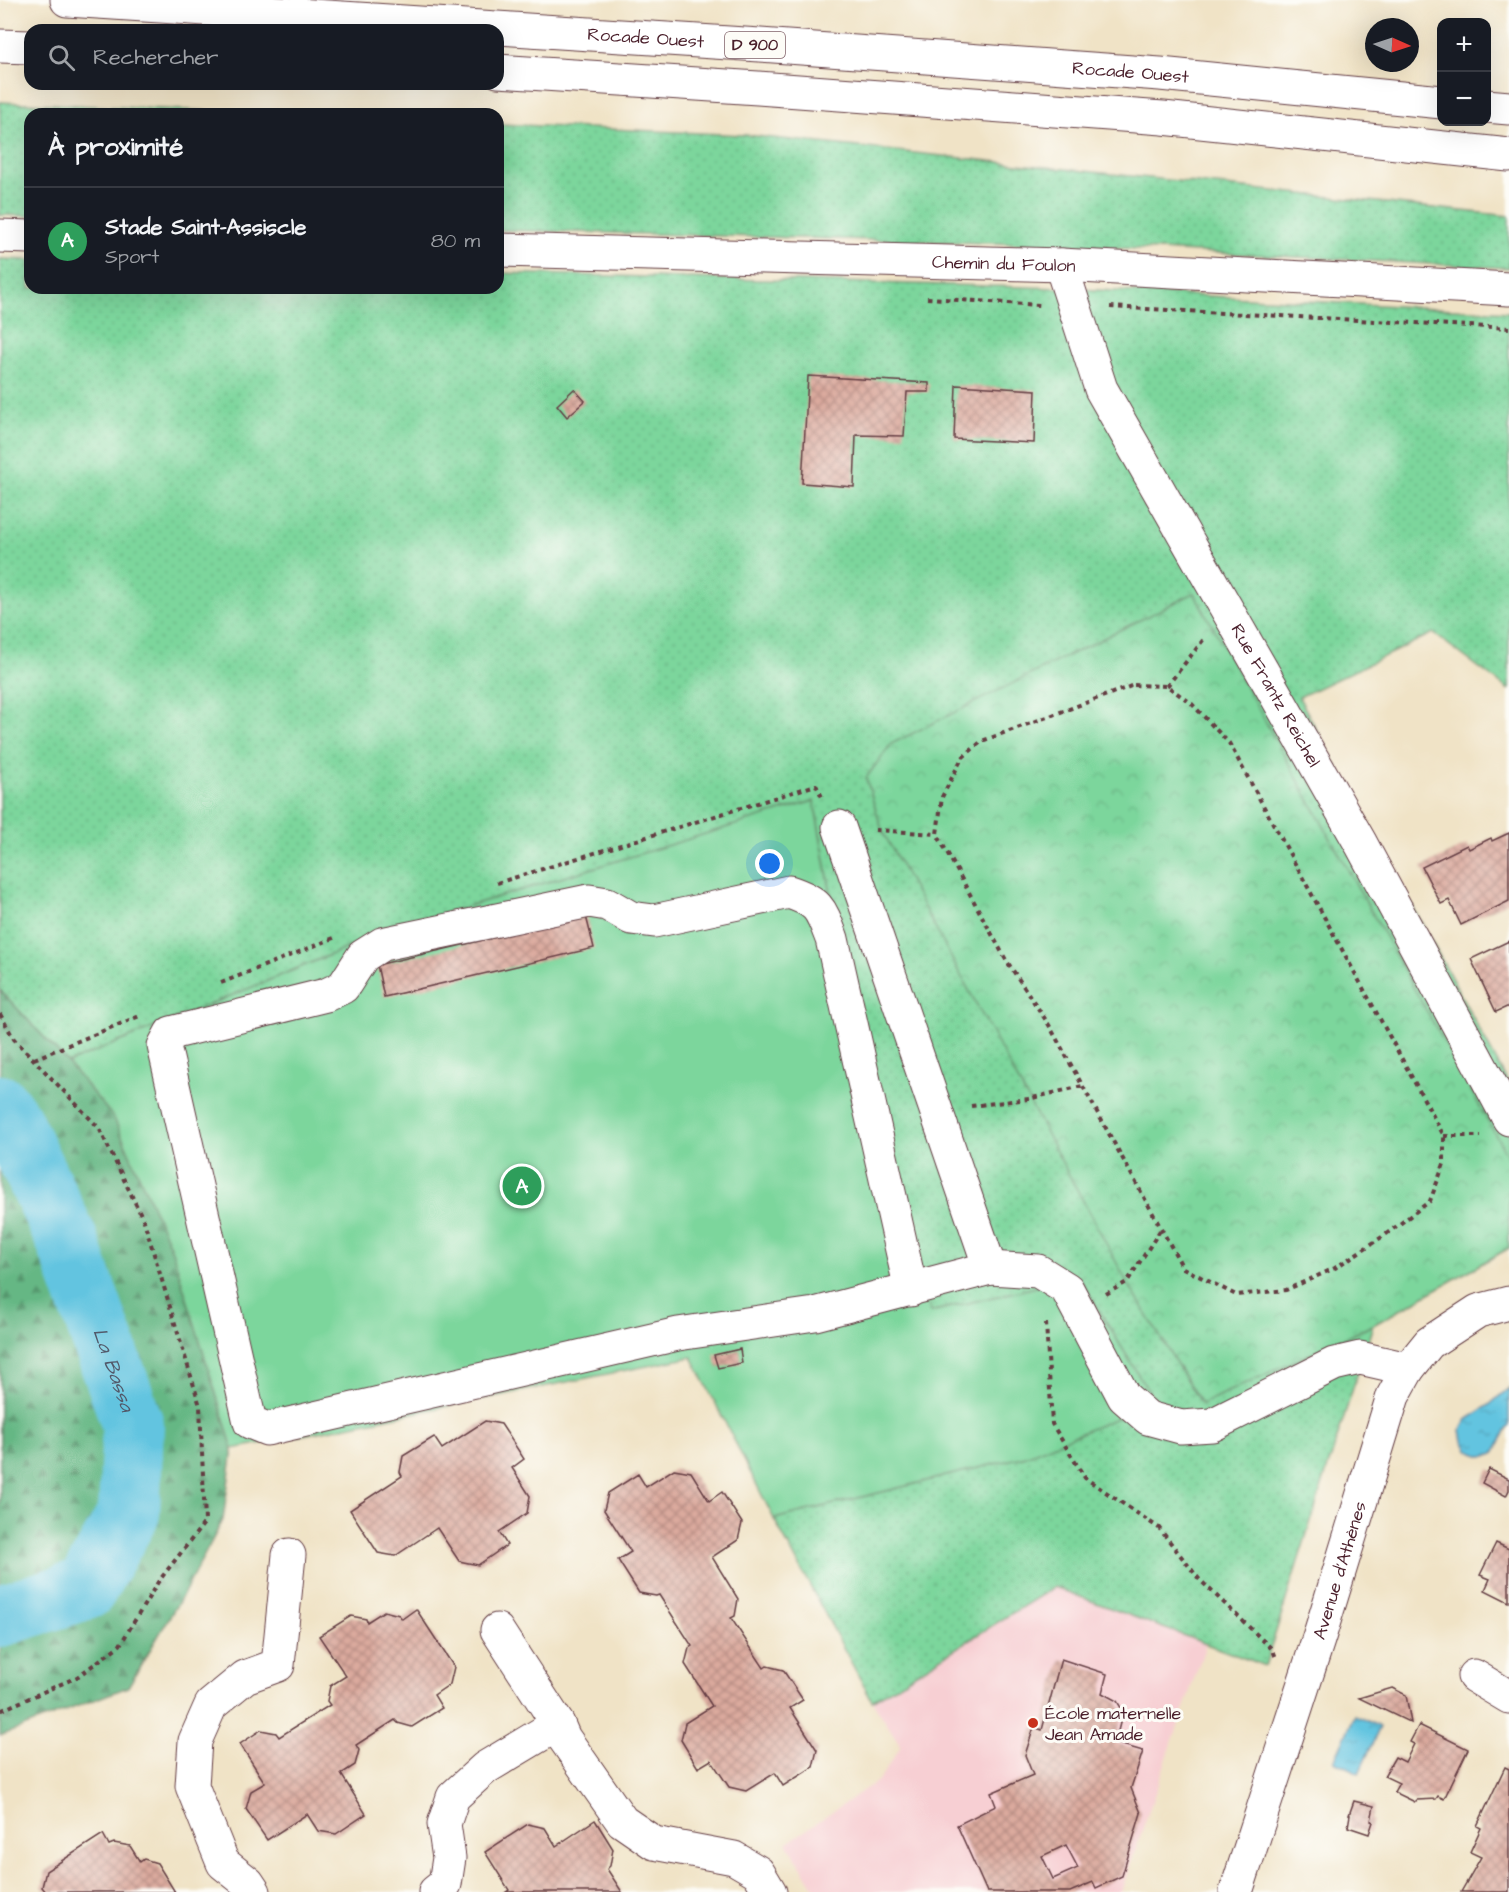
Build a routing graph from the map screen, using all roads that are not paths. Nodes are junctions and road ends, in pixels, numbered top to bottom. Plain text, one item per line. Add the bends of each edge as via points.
1 (67, 0) edge
2 (436, 24) edge
3 (504, 28) edge
4 (0, 46) edge
5 (24, 47) edge
6 (504, 71) edge
7 (1437, 102) edge
8 (1491, 106) edge
9 (1509, 108) edge
10 (1509, 155) edge
11 (0, 236) edge
12 (24, 237) edge
13 (504, 250) edge
14 (1061, 266) junction
15 (1509, 289) edge
16 (839, 827) road end
17 (1509, 1119) edge
18 (990, 1268) junction
19 (910, 1290) junction
20 (1509, 1303) edge
21 (1408, 1369) junction
22 (289, 1555) dead end
23 (497, 1630) dead end
24 (1474, 1676) dead end
25 (1509, 1697) edge
26 (558, 1724) junction
27 (254, 1892) edge
28 (435, 1892) edge
29 (770, 1892) edge
30 (1236, 1892) edge

1 - 2 main road, Rocade Ouest / D 900
3 - 7 main road, Rocade Ouest / D 900 via 1137,72
4 - 5 main road
6 - 10 main road via 1163,118
8 - 9 main road
11 - 12 main road
13 - 14 main road, Chemin du Foulon
14 - 15 main road, Chemin du Foulon
14 - 17 main road, Rue Frantz Reichel via 1101,389 1360,844
16 - 18 main road
18 - 19 main road
18 - 21 main road via 1038,1271 1067,1289 1125,1397 1148,1418 1181,1427 1212,1425 1334,1364 1360,1358
19 - 19 main road via 815,1314 678,1334 267,1429 250,1422 164,1046 171,1033 326,995 343,987 363,956 382,944 590,901 607,904 630,918 654,921 789,892 807,898 822,913 832,939
20 - 21 main road, Avenue d'Athènes via 1478,1311 1429,1343
21 - 30 main road, Avenue d'Athènes via 1393,1396
22 - 27 main road via 278,1665 245,1677 212,1705 195,1740 192,1786 223,1863
23 - 26 main road
24 - 25 main road
26 - 28 main road via 485,1768 453,1797 444,1824 446,1884
26 - 29 main road via 622,1821 654,1843 734,1858 758,1872

